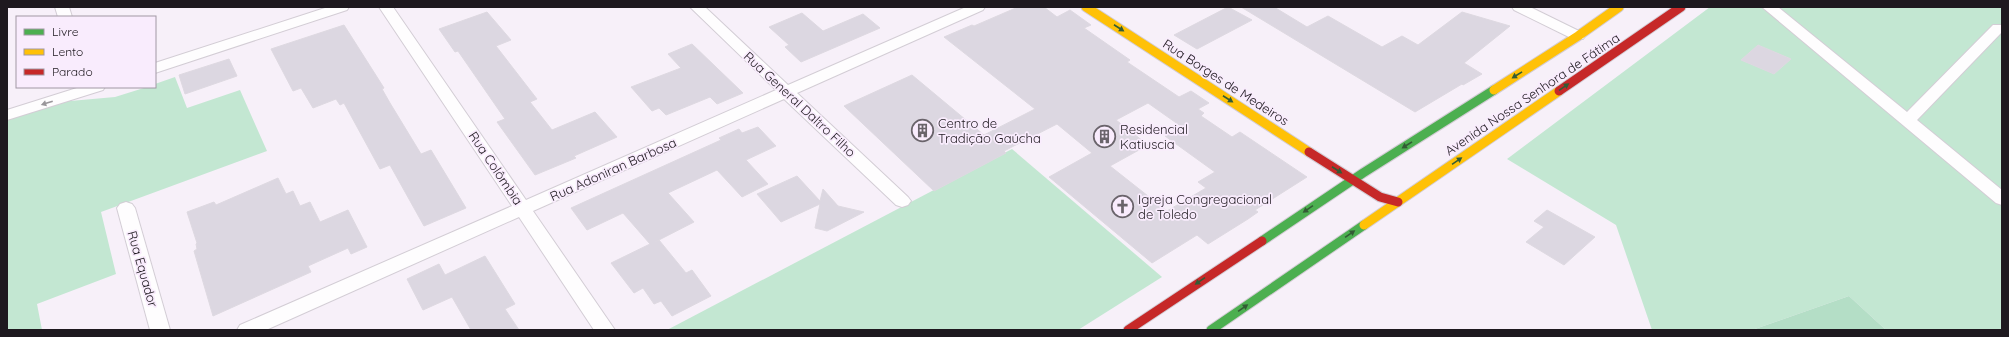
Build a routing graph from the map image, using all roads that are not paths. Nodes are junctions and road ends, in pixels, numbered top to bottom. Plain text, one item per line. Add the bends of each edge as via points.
1 (342, 7) edge
2 (386, 7) edge
3 (697, 7) edge
4 (978, 7) edge
5 (1086, 7) edge
6 (1520, 7) edge
7 (1619, 7) edge
8 (1681, 7) edge
9 (1769, 7) edge
10 (1998, 28) dead end
11 (1578, 36) junction
12 (156, 68) edge
13 (88, 88) edge
14 (787, 92) junction
15 (7, 115) edge
16 (1908, 120) junction
17 (1352, 180) junction
18 (1387, 189) dead end
19 (2002, 199) edge
20 (902, 201) dead end
21 (1398, 202) junction
22 (126, 208) dead end
23 (523, 208) junction
24 (160, 330) edge
25 (247, 330) edge
26 (605, 330) edge
27 (1128, 330) edge
28 (1211, 330) edge

1 - 12 street
2 - 23 street, Rua Colômbia
3 - 14 street, Rua General Daltro Filho
4 - 14 street, Rua Adoniran Barbosa
5 -> 17 street, Rua Borges de Medeiros
6 - 11 street
7 - 11 street, Avenida Nossa Senhora de Fátima
21 -> 8 street, Avenida Nossa Senhora de Fátima
9 - 16 street
10 - 16 street
11 -> 17 street, Avenida Nossa Senhora de Fátima
13 -> 15 street
14 - 20 street, Rua General Daltro Filho
14 - 23 street, Rua Adoniran Barbosa
16 - 19 street
17 - 21 street via 1380,197
17 -> 27 street, Avenida Nossa Senhora de Fátima
18 - 21 street
28 -> 21 street, Avenida Nossa Senhora de Fátima
22 - 24 street, Rua Equador
23 - 25 street, Rua Adoniran Barbosa
23 - 26 street, Rua Colômbia

